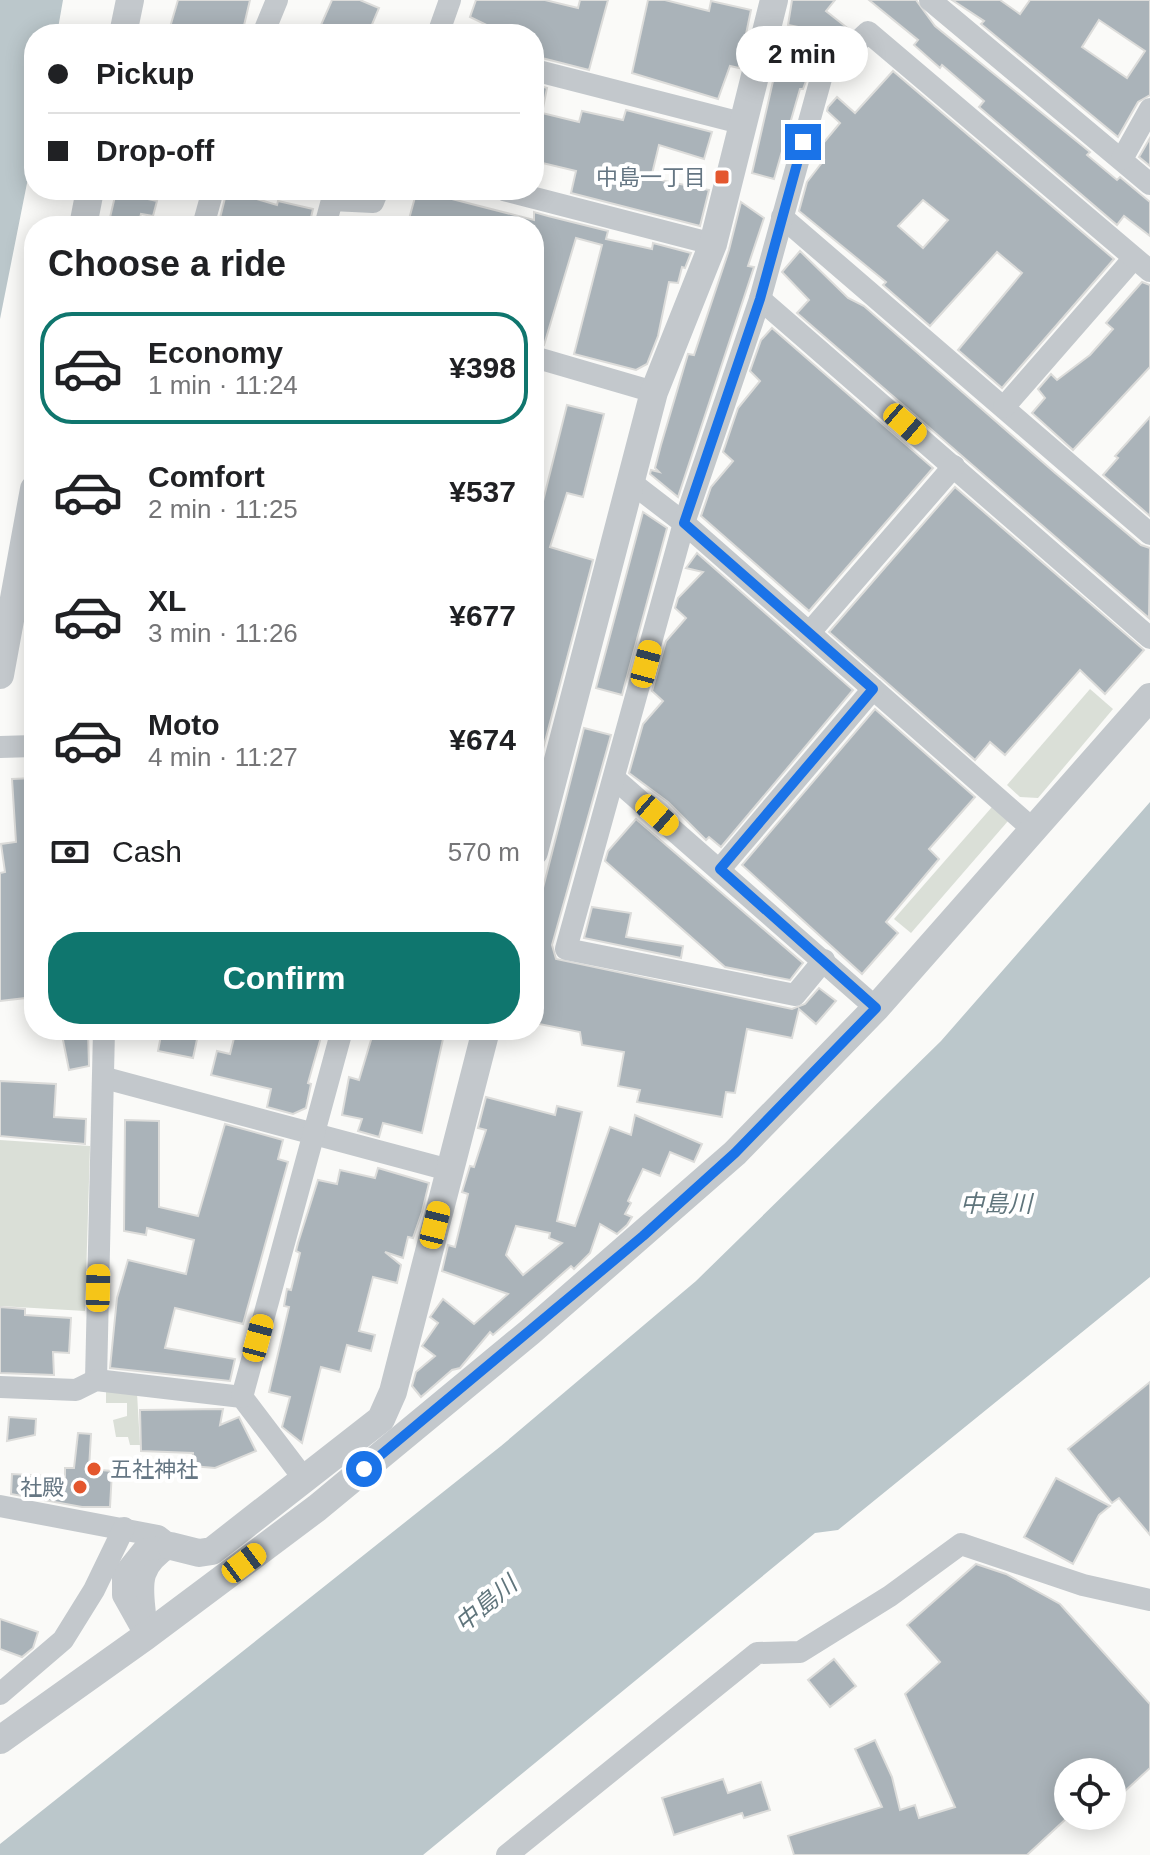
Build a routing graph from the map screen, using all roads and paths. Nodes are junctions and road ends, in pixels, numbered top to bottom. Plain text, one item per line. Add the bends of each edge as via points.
1 (130, 0) edge
2 (277, 0) edge
3 (450, 0) edge
4 (774, 0) edge
5 (930, 0) edge
6 (125, 24) edge
7 (267, 24) edge
8 (442, 24) edge
9 (766, 41) junction
10 (544, 73) edge
11 (822, 75) junction
12 (1150, 109) edge
13 (745, 124) junction
14 (1122, 159) junction
15 (1150, 184) edge
16 (332, 200) edge
17 (374, 200) edge
18 (543, 200) edge
19 (782, 217) junction
20 (713, 244) junction
21 (1142, 265) edge
22 (760, 299) junction
23 (544, 360) edge
24 (654, 392) junction
25 (1004, 407) junction
26 (954, 466) junction
27 (632, 483) junction
28 (684, 523) junction
29 (1150, 534) edge
30 (24, 544) edge
31 (810, 632) junction
32 (1150, 638) edge
33 (0, 675) edge
34 (873, 689) junction
35 (1150, 697) edge
36 (24, 746) edge
37 (0, 747) edge
38 (615, 779) junction
39 (544, 812) edge
40 (1035, 831) junction
41 (720, 869) junction
42 (824, 960) junction
43 (876, 1008) junction
44 (104, 1040) edge
45 (339, 1040) edge
46 (483, 1040) edge
47 (105, 1078) junction
48 (314, 1132) junction
49 (449, 1170) junction
50 (96, 1380) junction
51 (0, 1387) edge
52 (242, 1397) junction
53 (305, 1480) junction
54 (0, 1506) edge
55 (124, 1528) junction
56 (171, 1546) junction
57 (122, 1587) junction
58 (94, 1590) junction
59 (1150, 1600) edge
60 (146, 1636) junction
61 (0, 1694) edge
62 (3, 1738) edge
63 (507, 1855) edge

1 - 6 street
2 - 7 street
3 - 8 street
4 - 9 street
5 - 14 street
9 - 11 street
9 - 13 street
10 - 13 street
11 - 19 street
11 - 21 street via 868,32
12 - 14 street
13 - 20 street
14 - 15 street
16 - 17 street
18 - 20 street
19 - 22 street
19 - 25 street
20 - 24 street
21 - 25 street
22 - 26 street
22 - 28 street
23 - 24 street
24 - 27 street
25 - 29 street
26 - 31 street
26 - 32 street
27 - 28 street
27 - 39 street
28 - 31 street
28 - 38 street
30 - 33 street
31 - 34 street
34 - 40 street
34 - 41 street
35 - 40 street
36 - 37 street
38 - 41 street
38 - 42 street via 566,949 795,995
40 - 43 street
41 - 42 street
42 - 43 street
43 - 60 street via 735,1153 643,1236 317,1508
44 - 47 street
45 - 48 street
46 - 49 street
47 - 48 street
47 - 50 street
48 - 49 street
48 - 52 street
49 - 53 street via 387,1406 374,1426
50 - 51 street via 76,1390
50 - 52 street
52 - 53 street
53 - 56 street via 212,1551
54 - 55 street
55 - 56 street via 158,1536
55 - 58 street
56 - 57 street via 149,1547 137,1555 126,1567
56 - 60 street via 153,1559 143,1578
57 - 58 street via 111,1582
57 - 60 street
58 - 61 street via 63,1640
59 - 63 street via 1083,1585 961,1544 800,1652 757,1653
60 - 62 street

